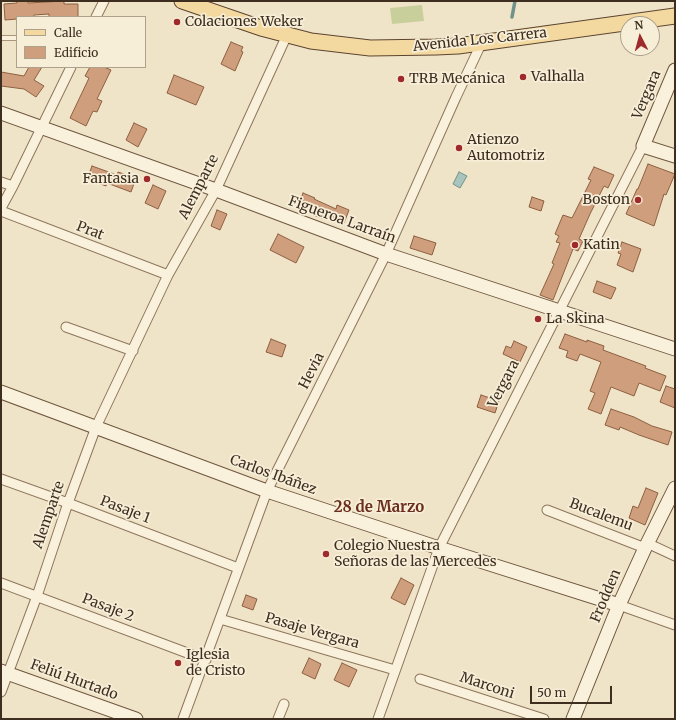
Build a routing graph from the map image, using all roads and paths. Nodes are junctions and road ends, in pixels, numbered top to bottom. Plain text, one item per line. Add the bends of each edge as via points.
1 (104, 1) edge
2 (182, 1) edge
3 (193, 1) edge
4 (217, 13) junction
5 (96, 16) edge
6 (675, 16) edge
7 (287, 34) junction
8 (1, 38) edge
9 (16, 38) edge
10 (482, 42) junction
11 (71, 68) edge
12 (675, 70) edge
13 (1, 113) edge
14 (42, 128) junction
15 (643, 146) junction
16 (675, 156) edge
17 (1, 182) edge
18 (13, 186) junction
19 (216, 190) junction
20 (1, 210) edge
21 (386, 254) junction
22 (168, 275) junction
23 (559, 310) junction
24 (66, 327) dead end
25 (675, 349) edge
26 (132, 351) junction
27 (1, 392) edge
28 (96, 427) junction
29 (1, 479) edge
30 (675, 488) edge
31 (267, 491) junction
32 (68, 503) junction
33 (547, 510) dead end
34 (646, 545) junction
35 (439, 548) junction
36 (675, 556) edge
37 (238, 568) junction
38 (1, 583) edge
39 (37, 596) junction
40 (619, 605) junction
41 (220, 619) junction
42 (675, 625) edge
43 (206, 660) junction
44 (395, 670) junction
45 (4, 672) edge
46 (420, 679) dead end
47 (1, 692) edge
48 (284, 704) dead end
49 (136, 719) edge
50 (183, 719) edge
51 (278, 719) edge
52 (378, 719) edge
53 (544, 719) edge
54 (573, 719) edge

1 - 5 street
2 - 4 main road, Avenida Los Carrera
3 - 4 main road, Avenida Los Carrera
4 - 7 main road, Avenida Los Carrera
6 - 10 main road, Avenida Los Carrera
7 - 10 main road, Avenida Los Carrera via 311,41 370,48 436,47
7 - 19 street, Alemparte
8 - 9 lane
10 - 21 street, Hevia
11 - 14 street
12 - 15 street, Vergara
13 - 14 street, Figueroa Larraín
14 - 18 street
14 - 19 street, Figueroa Larraín
15 - 16 street
15 - 23 street, Vergara
17 - 18 street
18 - 20 street
19 - 21 street, Figueroa Larraín
19 - 22 street, Alemparte
20 - 22 street, Prat
21 - 23 street, Figueroa Larraín
21 - 31 street, Hevia
22 - 26 street, Alemparte
23 - 25 street, Figueroa Larraín
23 - 35 street, Vergara
24 - 26 street
26 - 28 street, Alemparte
27 - 28 street, Carlos Ibáñez
28 - 31 street, Carlos Ibáñez
28 - 32 street, Alemparte
29 - 32 street, Pasaje 1
30 - 34 street, Frodden
31 - 35 street, Carlos Ibáñez
31 - 37 street, Hevia
32 - 37 street, Pasaje 1
32 - 39 street, Alemparte
33 - 34 street, Bucalemu
34 - 36 street, Bucalemu
34 - 40 street, Frodden
35 - 40 street, Carlos Ibáñez
35 - 44 street, Vergara
37 - 41 street, Hevia
38 - 39 street, Pasaje 2
39 - 43 street, Pasaje 2
39 - 45 street, Alemparte
40 - 42 street, Carlos Ibáñez
40 - 54 street, Frodden
41 - 43 street, Hevia
41 - 44 street, Pasaje Vergara
43 - 50 street, Hevia
44 - 52 street, Vergara
45 - 47 street, Alemparte
45 - 49 street, Feliú Hurtado
46 - 53 street, Marconi
48 - 51 street

